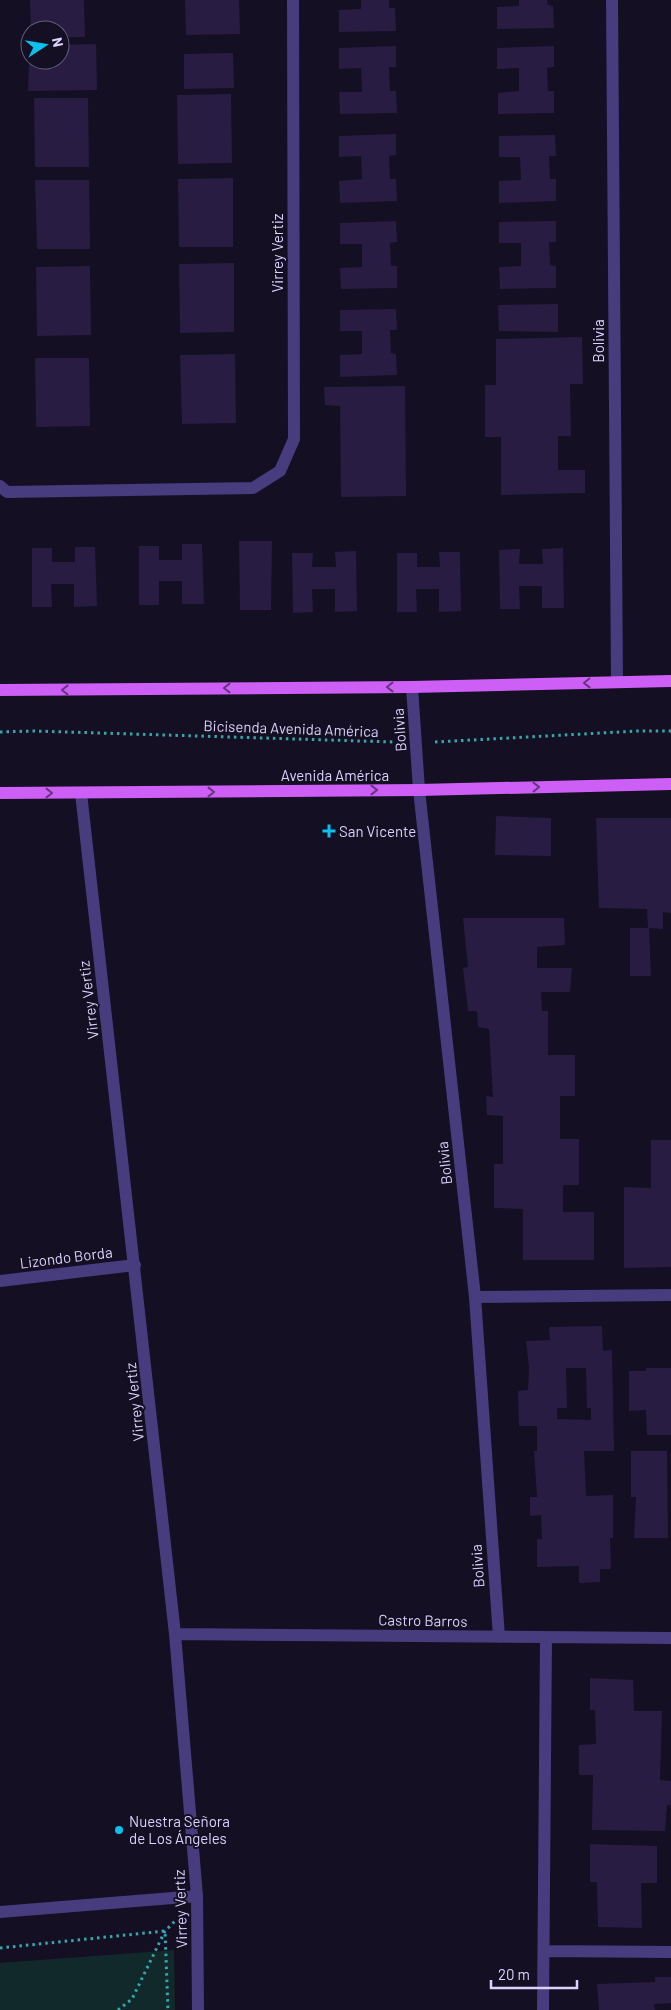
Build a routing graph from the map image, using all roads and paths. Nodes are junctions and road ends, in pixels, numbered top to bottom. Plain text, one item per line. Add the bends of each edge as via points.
1 (293, 0) edge
2 (612, 0) edge
3 (0, 486) edge
4 (671, 681) edge
5 (616, 682) junction
6 (412, 687) junction
7 (0, 690) edge
8 (671, 731) edge
9 (0, 732) edge
10 (416, 743) junction
11 (671, 784) edge
12 (419, 790) junction
13 (81, 792) junction
14 (0, 793) edge
15 (135, 1265) junction
16 (0, 1281) edge
17 (671, 1296) edge
18 (475, 1297) junction
19 (175, 1634) junction
20 (499, 1637) junction
21 (546, 1638) junction
22 (671, 1638) edge
23 (197, 1896) junction
24 (0, 1912) edge
25 (165, 1931) junction
26 (0, 1948) edge
27 (544, 1950) junction
28 (670, 1952) edge
29 (118, 2010) edge
30 (168, 2010) edge
31 (198, 2010) edge
32 (543, 2010) edge

1 - 3 street, Virrey Vertiz via 294,439 280,471 253,488 7,492
2 - 5 street, Bolivia
4 - 5 main road
5 -> 6 main road
6 -> 7 main road
6 - 10 street, Bolivia
8 - 10 path, Bicisenda Avenida América
9 - 10 path, Bicisenda Avenida América
10 - 12 street, Bolivia
12 -> 11 main road, Avenida América
13 -> 12 main road, Avenida América
12 - 18 street, Bolivia
14 -> 13 main road, Avenida América
13 - 15 street, Virrey Vertiz
15 - 16 street, Lizondo Borda
15 - 19 street, Virrey Vertiz
17 - 18 street
18 - 20 street, Bolivia
19 - 20 street, Castro Barros
19 - 23 street, Virrey Vertiz
20 - 21 street, Castro Barros
21 - 22 street, Castro Barros
21 - 27 street
23 - 24 street
23 - 31 street, Virrey Vertiz
25 - 26 path
25 - 29 path via 132,1999
25 - 30 path
27 - 28 street
27 - 32 street

